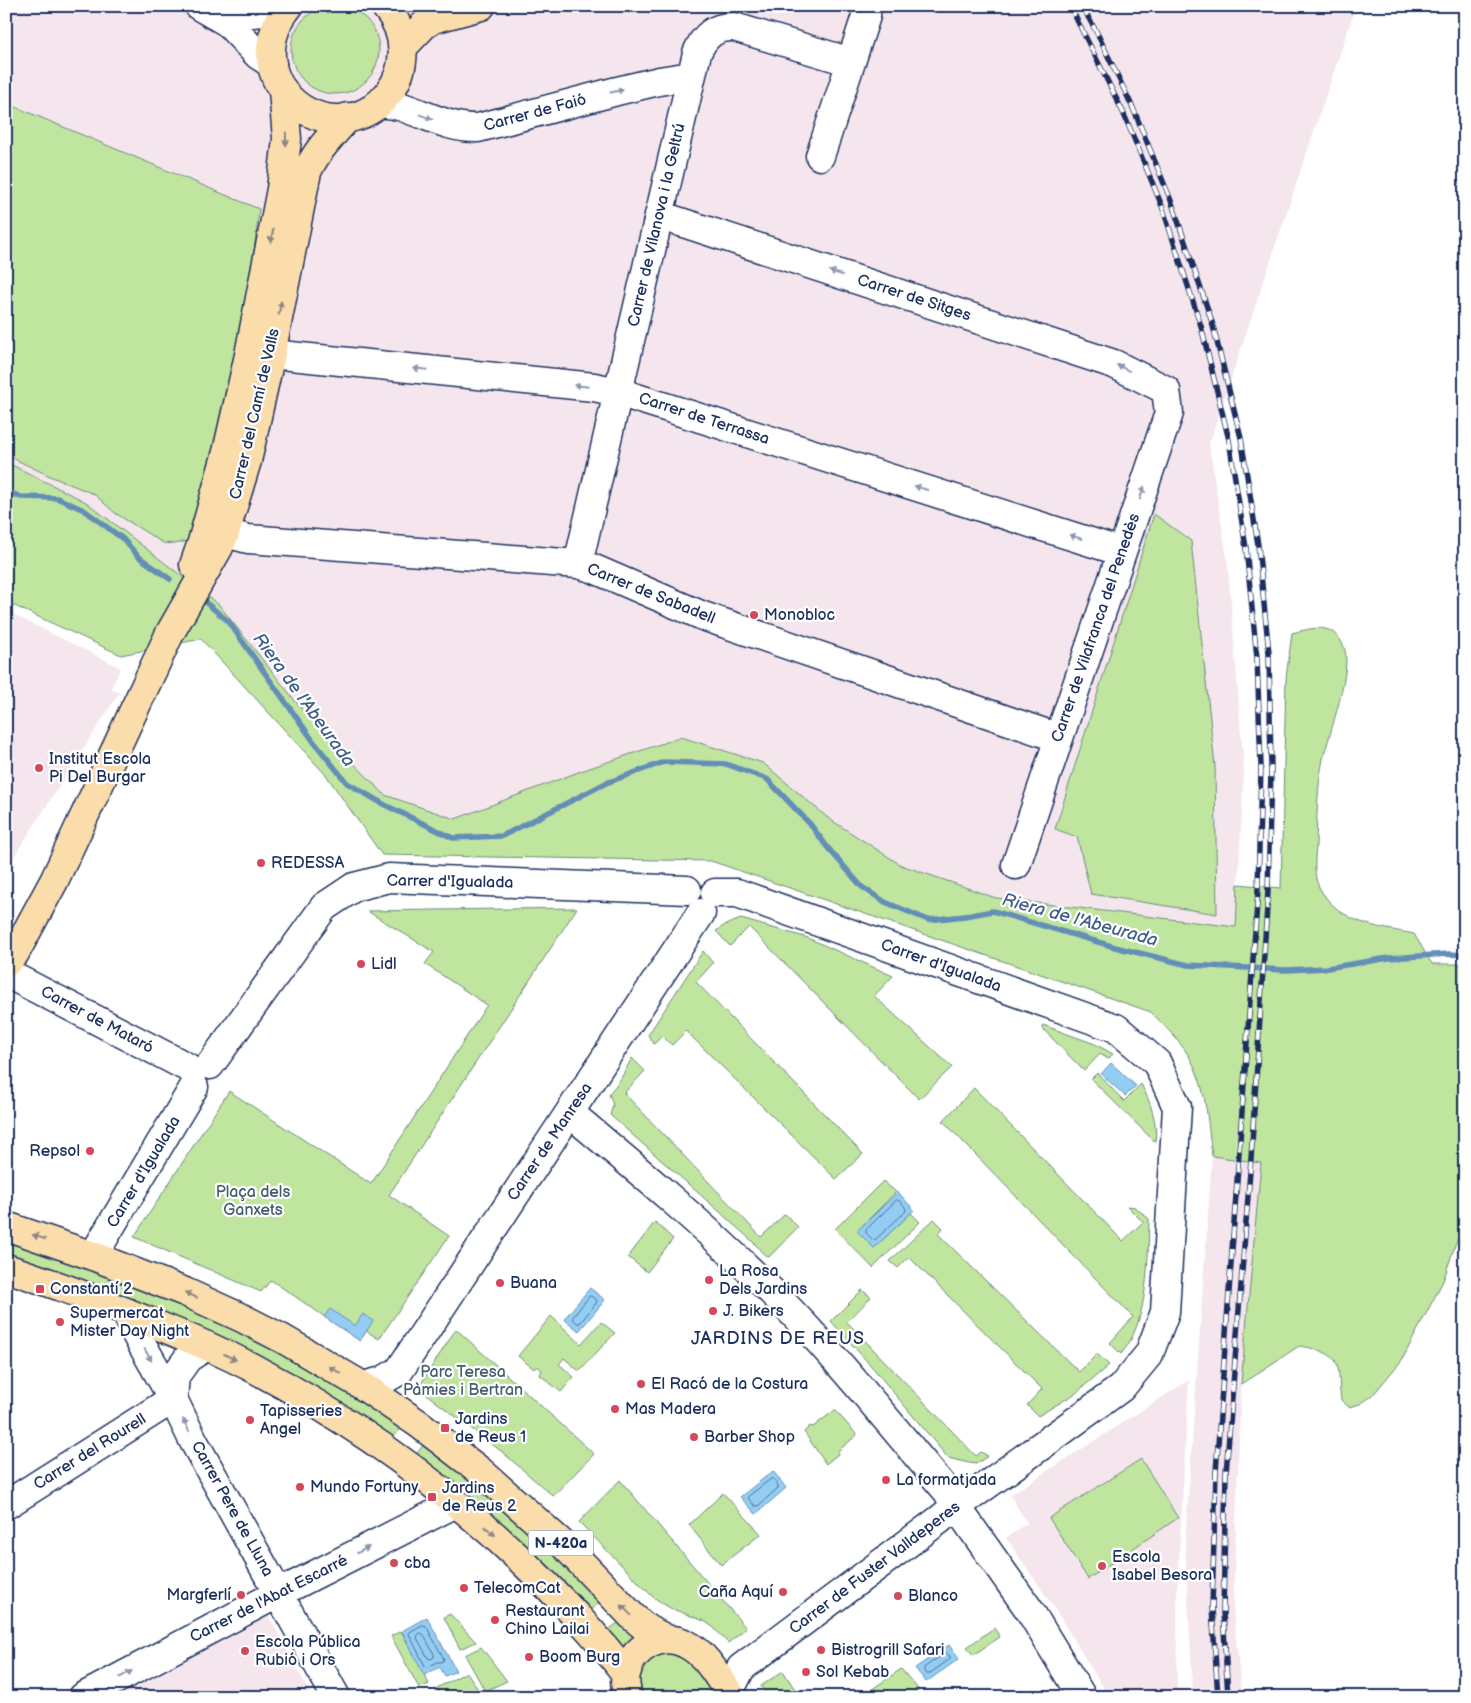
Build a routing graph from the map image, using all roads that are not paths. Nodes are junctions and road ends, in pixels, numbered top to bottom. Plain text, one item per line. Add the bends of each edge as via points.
1 (199, 6) edge
2 (216, 6) edge
3 (386, 6) edge
4 (479, 6) edge
5 (867, 6) edge
6 (286, 10) edge
7 (403, 47) junction
8 (851, 62) junction
9 (272, 64) junction
10 (691, 76) junction
11 (283, 90) junction
12 (380, 103) junction
13 (348, 117) junction
14 (820, 156) dead end
15 (293, 185) junction
16 (659, 215) junction
17 (271, 354) junction
18 (245, 373) junction
19 (1166, 390) joint
20 (618, 392) junction
21 (225, 533) junction
22 (1122, 552) junction
23 (578, 564) junction
24 (170, 633) junction
25 (1059, 738) junction
26 (1016, 865) dead end
27 (708, 903) junction
28 (8, 965) edge
29 (1156, 1063) joint
30 (197, 1073) junction
31 (570, 1113) junction
32 (6, 1226) edge
33 (93, 1256) junction
34 (6, 1268) edge
35 (126, 1312) junction
36 (207, 1346) junction
37 (398, 1371) junction
38 (363, 1386) junction
39 (173, 1399) junction
40 (408, 1417) junction
41 (456, 1503) junction
42 (6, 1505) edge
43 (956, 1506) junction
44 (280, 1593) junction
45 (665, 1638) junction
46 (712, 1668) junction
47 (741, 1668) junction
48 (627, 1685) edge
49 (730, 1694) edge
50 (83, 1697) edge
51 (336, 1697) edge
52 (1082, 1697) edge

1 - 9 street via 227,22 258,55
2 - 6 street via 241,14
3 - 7 main road via 396,22
4 - 7 main road via 433,19
5 - 8 street
6 - 9 main road via 272,38
7 - 12 main road via 400,72 389,94
8 - 10 street, Carrer de Vilanova i la Geltrú via 751,31 726,27 718,28 704,38
8 - 14 street
9 - 11 main road
12 -> 10 street, Carrer de Faió via 448,124 478,128 617,91
10 - 16 street, Carrer de Vilanova i la Geltrú
11 - 13 main road via 295,104 311,113 330,118
11 -> 15 main road
12 - 13 main road
13 - 15 main road
17 -> 15 main road, Carrer del Camí de Valls
15 -> 18 main road, Carrer del Camí de Valls
19 -> 16 street, Carrer de Sitges via 1114,364
16 - 20 street, Carrer de Vilanova i la Geltrú
20 -> 17 street, Carrer de Terrassa
17 - 21 main road, Carrer del Camí de Valls via 247,461
18 - 21 main road via 244,394 229,466 214,521 216,528
18 - 24 main road, Carrer del Camí de Valls via 202,542
22 -> 19 street, Carrer de Vilafranca del Penedès via 1169,413
22 -> 20 street, Carrer de Terrassa
20 - 23 street, Carrer de Vilanova i la Geltrú
21 - 23 street, Carrer de Sabadell via 248,539
21 - 24 main road, Carrer del Camí de Valls
22 - 25 street, Carrer de Vilafranca del Penedès
23 - 25 street, Carrer de Sabadell via 703,616
24 - 28 main road, Carrer del Camí de Valls via 54,881
25 - 26 street, Carrer de Vilafranca del Penedès
27 - 29 street, Carrer d'Igualada via 736,893 1116,1028
27 - 30 street, Carrer d'Igualada via 690,910 685,897 687,890 389,878 354,887 324,908
27 - 31 street, Carrer de Manresa
28 - 30 street, Carrer de Mataró
29 - 43 street, Carrer de Fuster Valldeperes via 1177,1107 1165,1312 1149,1354 1120,1388
30 - 33 street, Carrer d'Igualada
31 - 37 street, Carrer de Manresa
31 - 43 street via 673,1200 773,1294 886,1419
33 -> 32 main road, N-420a
38 -> 33 main road, N-420a via 242,1318
34 - 35 main road, N-420a
35 - 36 main road, N-420a
35 -> 39 street, Carrer Pere de Lluna
36 - 39 street via 188,1358 175,1376
36 -> 41 main road, N-420a via 258,1370 343,1420
37 - 38 street
37 - 40 street via 400,1393
38 - 40 main road, N-420a
39 - 42 street, Carrer del Rourell
44 -> 39 street, Carrer Pere de Lluna
45 -> 40 main road, N-420a via 632,1617 567,1548 479,1470
44 -> 41 street, Carrer de l'Abat Escarré
41 -> 48 main road, N-420a via 499,1539 586,1625 609,1652
43 - 47 street, Carrer de Fuster Valldeperes
43 - 52 street via 1030,1611
50 -> 44 street, Carrer de l'Abat Escarré
44 - 51 street, Carrer Pere de Lluna
45 - 46 main road, N-420a via 687,1644
45 - 48 main road, N-420a via 652,1642 632,1658
46 - 47 street
46 - 49 main road, N-420a
47 - 49 street, Carrer de Fuster Valldeperes

